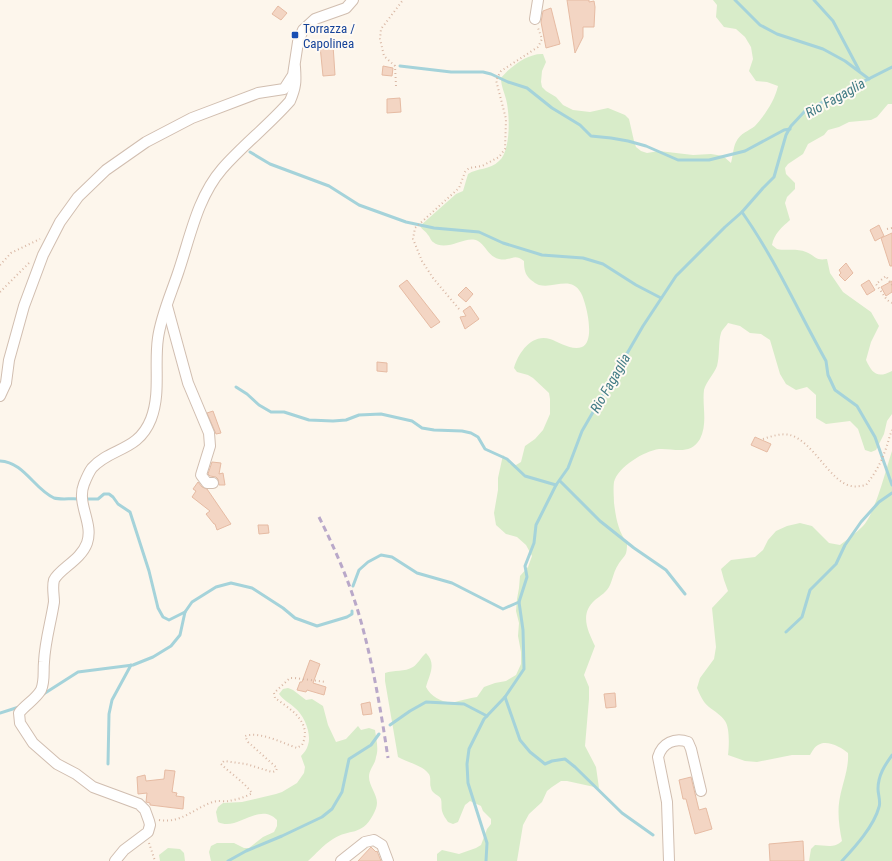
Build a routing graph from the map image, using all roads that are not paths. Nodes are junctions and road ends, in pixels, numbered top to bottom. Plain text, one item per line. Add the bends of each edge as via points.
1 (353, 0) edge
2 (538, 0) edge
3 (535, 19) road end
4 (294, 67) junction
5 (167, 304) junction
6 (0, 396) edge
7 (213, 483) dead end
8 (702, 791) dead end
9 (115, 861) edge
10 (341, 861) edge
11 (388, 861) edge
12 (669, 861) edge

1 - 4 street via 346,8 315,20 303,30 298,42
2 - 3 street
4 - 5 street via 296,84 290,101 221,170 206,191
4 - 6 street via 293,75 284,89 258,93 200,115 146,142 106,170 78,197 60,222 43,255 24,306 9,360 6,383
5 - 7 street via 188,383 209,433 210,446 202,475 207,482
5 - 9 street via 158,338 156,402 151,420 133,444 91,469 83,486 81,500 89,530 86,544 77,558 54,582 54,600 43,662 43,684 36,698 24,707 18,718 33,743 57,764 93,787 142,806 150,825 146,834 124,850
8 - 12 street via 688,742 674,741 665,745 658,757 668,802
10 - 11 street via 365,842 374,840 382,845

